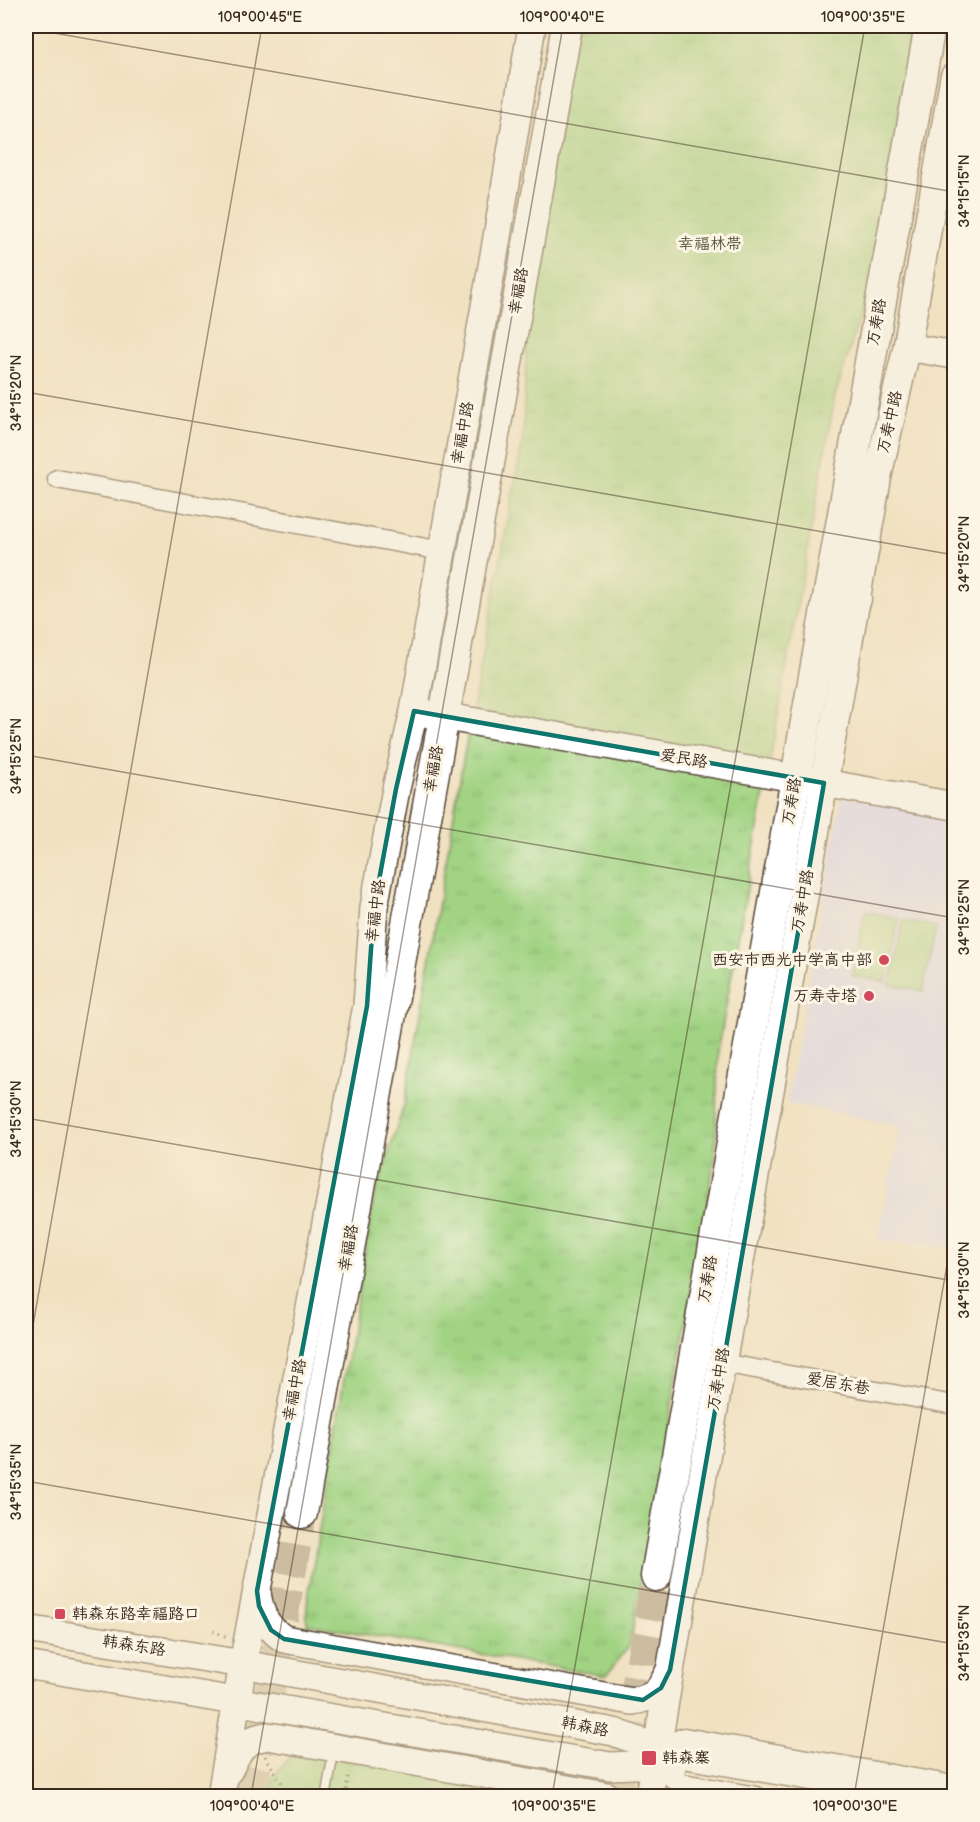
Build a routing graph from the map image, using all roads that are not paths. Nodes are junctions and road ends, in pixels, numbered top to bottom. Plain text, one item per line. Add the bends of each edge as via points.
1 (532, 26) edge
2 (567, 26) edge
3 (930, 26) edge
4 (954, 77) edge
5 (907, 347) junction
6 (954, 356) edge
7 (57, 479) dead end
8 (442, 550) junction
9 (856, 599) junction
10 (414, 711) junction
11 (444, 716) junction
12 (805, 727) junction
13 (810, 781) junction
14 (954, 806) edge
15 (722, 1363) junction
16 (954, 1405) edge
17 (302, 1513) tunnel mouth
18 (656, 1576) tunnel mouth
19 (257, 1591) junction
20 (26, 1629) edge
21 (243, 1664) junction
22 (26, 1665) edge
23 (670, 1670) junction
24 (238, 1702) junction
25 (656, 1756) junction
26 (342, 1757) junction
27 (954, 1785) edge
28 (222, 1790) edge
29 (326, 1797) edge
30 (608, 1797) edge
31 (649, 1797) edge
32 (757, 1797) edge
33 (838, 1797) edge
34 (925, 1797) edge

1 - 8 main road, 幸福中路
2 - 11 main road, 幸福路
3 - 12 main road, 万寿路
4 - 5 main road, 万寿中路
5 - 6 main road
5 - 9 main road, 万寿中路 via 878,475
7 - 8 street
8 - 10 main road, 幸福中路
9 - 12 main road
9 - 13 main road, 万寿中路
10 - 11 main road, 爱民路
10 - 19 main road, 幸福中路 via 374,907 367,1006
11 - 13 main road, 爱民路
11 - 17 main road, 幸福路
12 - 13 main road, 万寿路
13 - 14 main road, 爱民路
13 - 15 main road, 万寿中路
13 - 18 main road, 万寿路
15 - 16 street, 爱居东巷
15 - 23 main road, 万寿中路
19 - 21 main road, 幸福中路
19 - 23 main road via 264,1618 271,1630 284,1639 632,1701 652,1696
20 - 21 main road, 韩森东路
21 - 24 main road, 幸福中路
21 - 25 main road, 韩森路 via 614,1732
22 - 24 main road
23 - 25 main road, 万寿中路
24 - 25 main road, 韩森路 via 610,1766
24 - 28 main road, 幸福中路
25 - 27 street via 684,1737
25 - 31 main road, 万寿中路
25 - 32 street via 677,1782
25 - 33 main road, 韩森路
25 - 34 main road, 韩森路
26 - 28 main road via 268,1736 254,1738 244,1744 234,1759
26 - 29 lane
26 - 30 main road

